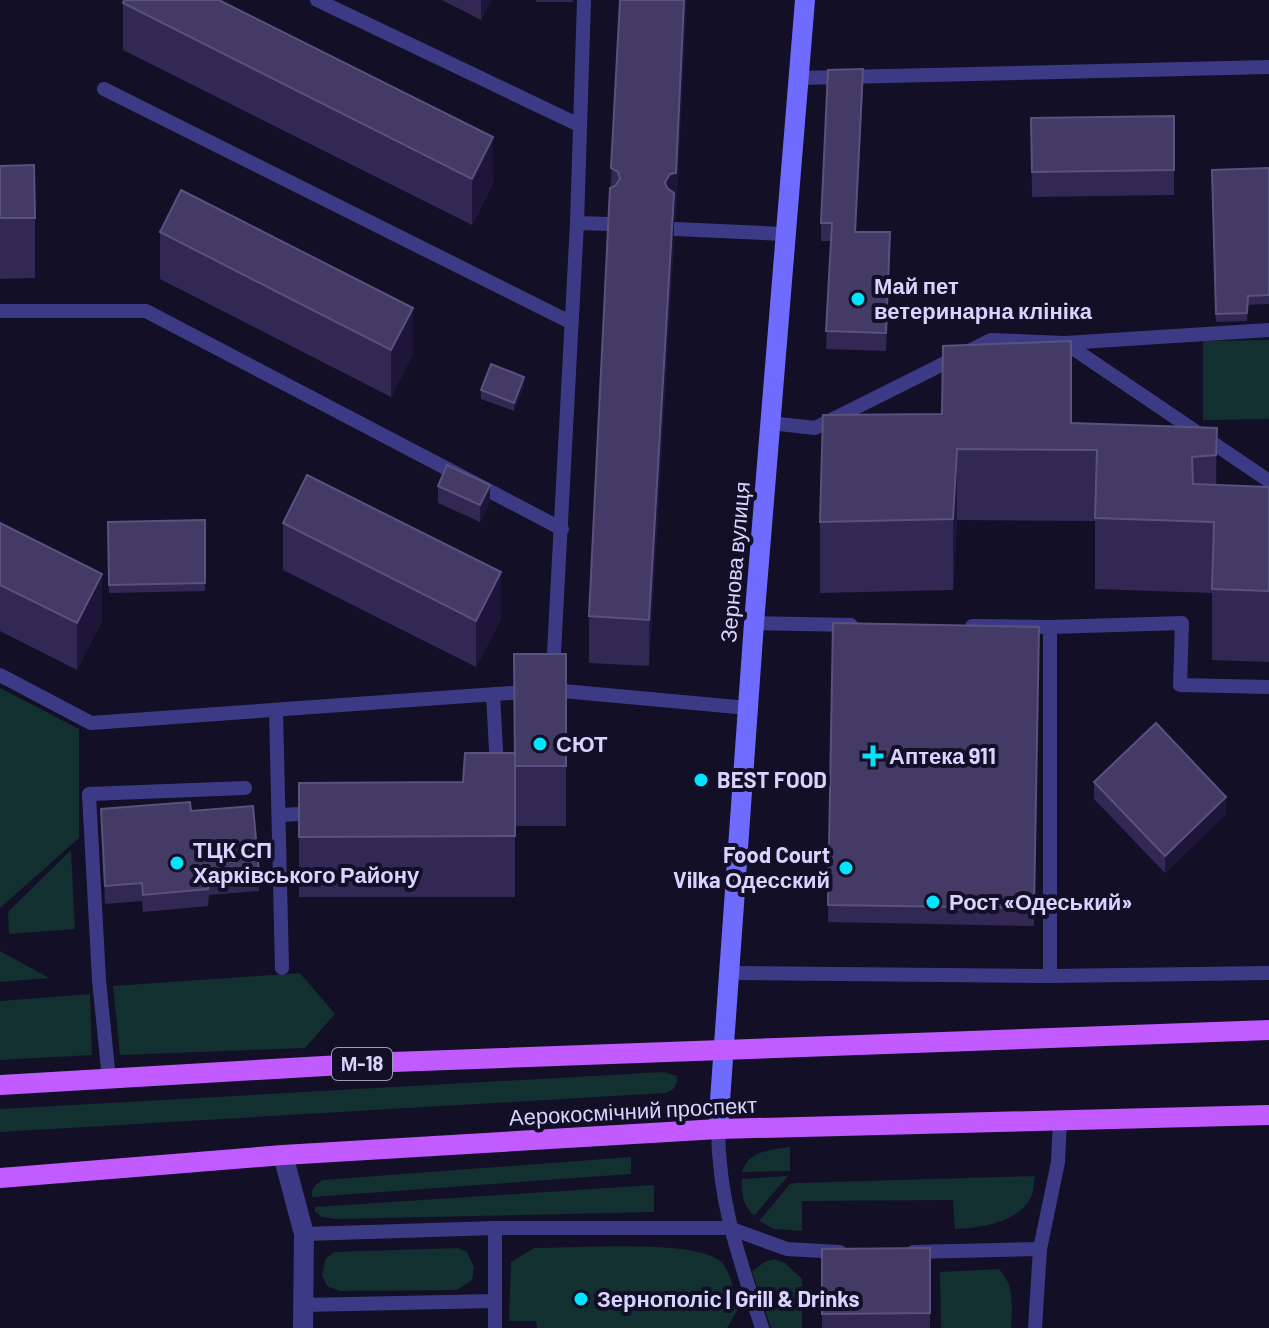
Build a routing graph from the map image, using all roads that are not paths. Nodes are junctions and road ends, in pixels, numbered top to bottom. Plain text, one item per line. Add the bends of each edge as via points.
1 (317, 0) edge
2 (584, 0) edge
3 (805, 0) edge
4 (1269, 67) edge
5 (800, 78) junction
6 (104, 89) dead end
7 (579, 125) junction
8 (577, 223) junction
9 (610, 224) edge
10 (675, 229) edge
11 (784, 234) junction
12 (0, 311) edge
13 (570, 322) junction
14 (1269, 330) edge
15 (1065, 343) junction
16 (770, 423) junction
17 (1269, 481) edge
18 (562, 529) junction
19 (754, 623) junction
20 (863, 625) edge
21 (957, 626) edge
22 (1050, 627) junction
23 (0, 675) edge
24 (1269, 687) edge
25 (552, 690) junction
26 (493, 694) junction
27 (748, 708) junction
28 (276, 710) junction
29 (497, 786) edge
30 (245, 788) dead end
31 (327, 812) edge
32 (280, 815) junction
33 (282, 968) dead end
34 (731, 973) junction
35 (1269, 973) edge
36 (1050, 976) junction
37 (1269, 1030) edge
38 (724, 1049) junction
39 (109, 1079) junction
40 (0, 1085) edge
41 (1269, 1115) edge
42 (1060, 1120) junction
43 (718, 1129) junction
44 (283, 1155) junction
45 (0, 1178) edge
46 (495, 1228) junction
47 (729, 1228) junction
48 (304, 1234) junction
49 (1040, 1249) junction
50 (899, 1252) edge
51 (852, 1253) edge
52 (495, 1301) junction
53 (303, 1305) junction
54 (303, 1328) edge
55 (495, 1328) edge
56 (762, 1328) edge
57 (1035, 1328) edge

1 - 7 lane
2 - 7 lane
3 - 5 street, Зернова вулиця
4 - 5 lane
5 - 11 street, Зернова вулиця
6 - 13 lane
7 - 8 lane
8 - 9 lane
8 - 13 lane
10 - 11 lane
11 - 16 street, Зернова вулиця
12 - 18 lane via 146,311
13 - 18 lane
14 - 15 lane
15 - 16 lane via 991,340 815,428
15 - 17 lane
16 - 19 street, Зернова вулиця
18 - 25 lane
19 - 20 lane
19 - 27 street, Зернова вулиця
21 - 22 lane
22 - 24 lane via 1182,623 1180,685
22 - 36 lane
23 - 28 lane via 91,723
25 - 26 lane
25 - 27 lane
26 - 28 lane
26 - 29 lane
27 - 34 street, Зернова вулиця
28 - 32 lane
30 - 39 lane via 89,794
31 - 32 lane
32 - 33 lane
34 - 36 lane
34 - 38 street, Зернова вулиця
35 - 36 lane
37 - 38 main road, М-18
38 - 39 main road, М-18
38 - 43 street, Зернова вулиця
39 - 40 main road, М-18
41 - 42 main road, Аерокосмічний проспект
42 - 43 main road, Аерокосмічний проспект
42 - 49 lane via 1058,1162
43 - 44 main road, Аерокосмічний проспект
43 - 47 lane
44 - 45 main road, Аерокосмічний проспект
44 - 48 street
46 - 47 lane
46 - 48 lane
46 - 52 lane
47 - 51 lane via 787,1249
47 - 56 lane
48 - 53 street
49 - 50 lane
49 - 57 lane
52 - 53 lane
52 - 55 lane
53 - 54 street

